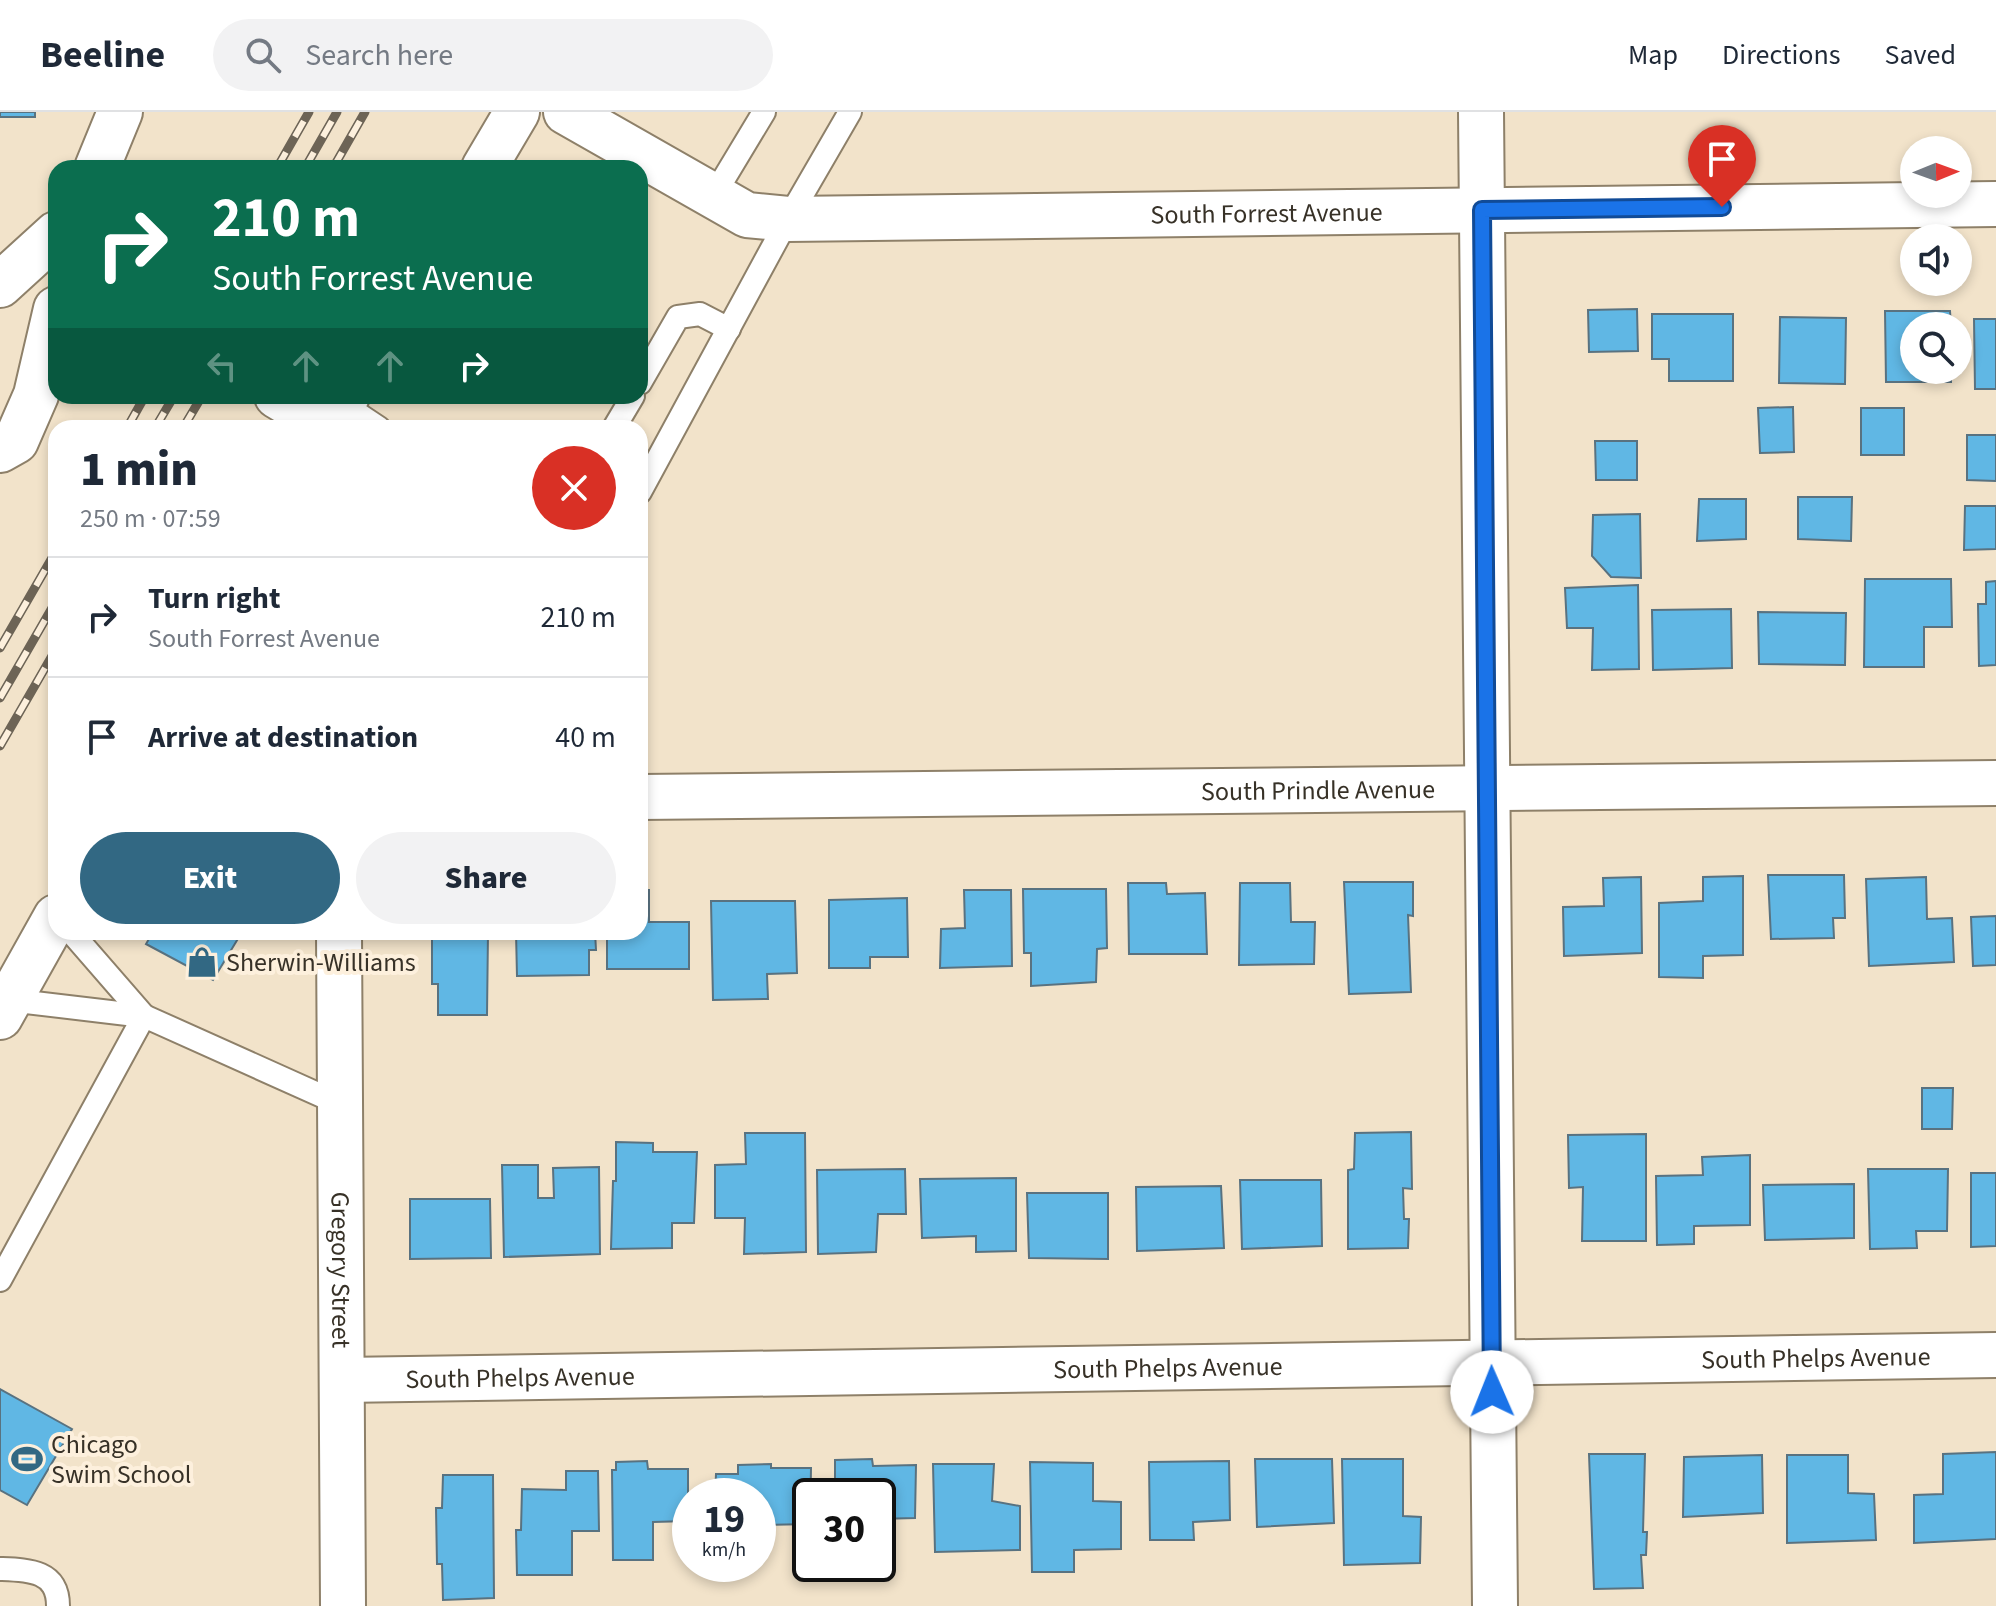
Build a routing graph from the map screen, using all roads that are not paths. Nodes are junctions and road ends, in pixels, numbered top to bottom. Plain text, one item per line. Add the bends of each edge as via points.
1 (120, 112) edge
2 (517, 112) edge
3 (566, 112) edge
4 (764, 112) edge
5 (850, 112) edge
6 (1481, 112) edge
7 (100, 160) edge
8 (489, 160) edge
9 (714, 195) junction
10 (1996, 204) edge
11 (1482, 210) junction
12 (788, 219) junction
13 (48, 241) edge
14 (0, 285) edge
15 (729, 329) junction
16 (48, 343) edge
17 (648, 369) edge
18 (299, 404) edge
19 (335, 417) edge
20 (0, 450) edge
21 (648, 477) edge
22 (1996, 783) edge
23 (1487, 788) junction
24 (648, 797) edge
25 (48, 931) edge
26 (78, 940) edge
27 (339, 940) edge
28 (5, 1008) edge
29 (144, 1016) junction
30 (340, 1104) junction
31 (0, 1280) edge
32 (1996, 1355) edge
33 (1492, 1362) junction
34 (342, 1380) junction
35 (0, 1569) edge
36 (58, 1606) edge
37 (343, 1606) edge
38 (1495, 1606) edge

1 - 7 street
2 - 8 street
3 - 9 street, South Forrest Avenue
4 - 9 lane
5 - 12 lane
6 - 11 street
9 - 12 street, South Forrest Avenue via 747,215
10 - 11 street, South Forrest Avenue
11 - 12 street, South Forrest Avenue
11 - 23 street
12 - 15 lane
13 - 14 street
15 - 17 lane via 700,314 678,317
15 - 21 lane
16 - 20 street via 36,395 16,441
18 - 19 street
22 - 23 street, South Prindle Avenue
23 - 24 street, South Prindle Avenue
23 - 33 street
25 - 28 street
26 - 29 lane
27 - 30 street, Gregory Street
28 - 29 lane
29 - 30 lane
29 - 31 lane
30 - 34 street, Gregory Street
32 - 33 street, South Phelps Avenue
33 - 34 street, South Phelps Avenue
33 - 38 street
34 - 37 street, Gregory Street
35 - 36 lane via 30,1570 46,1577 58,1595

